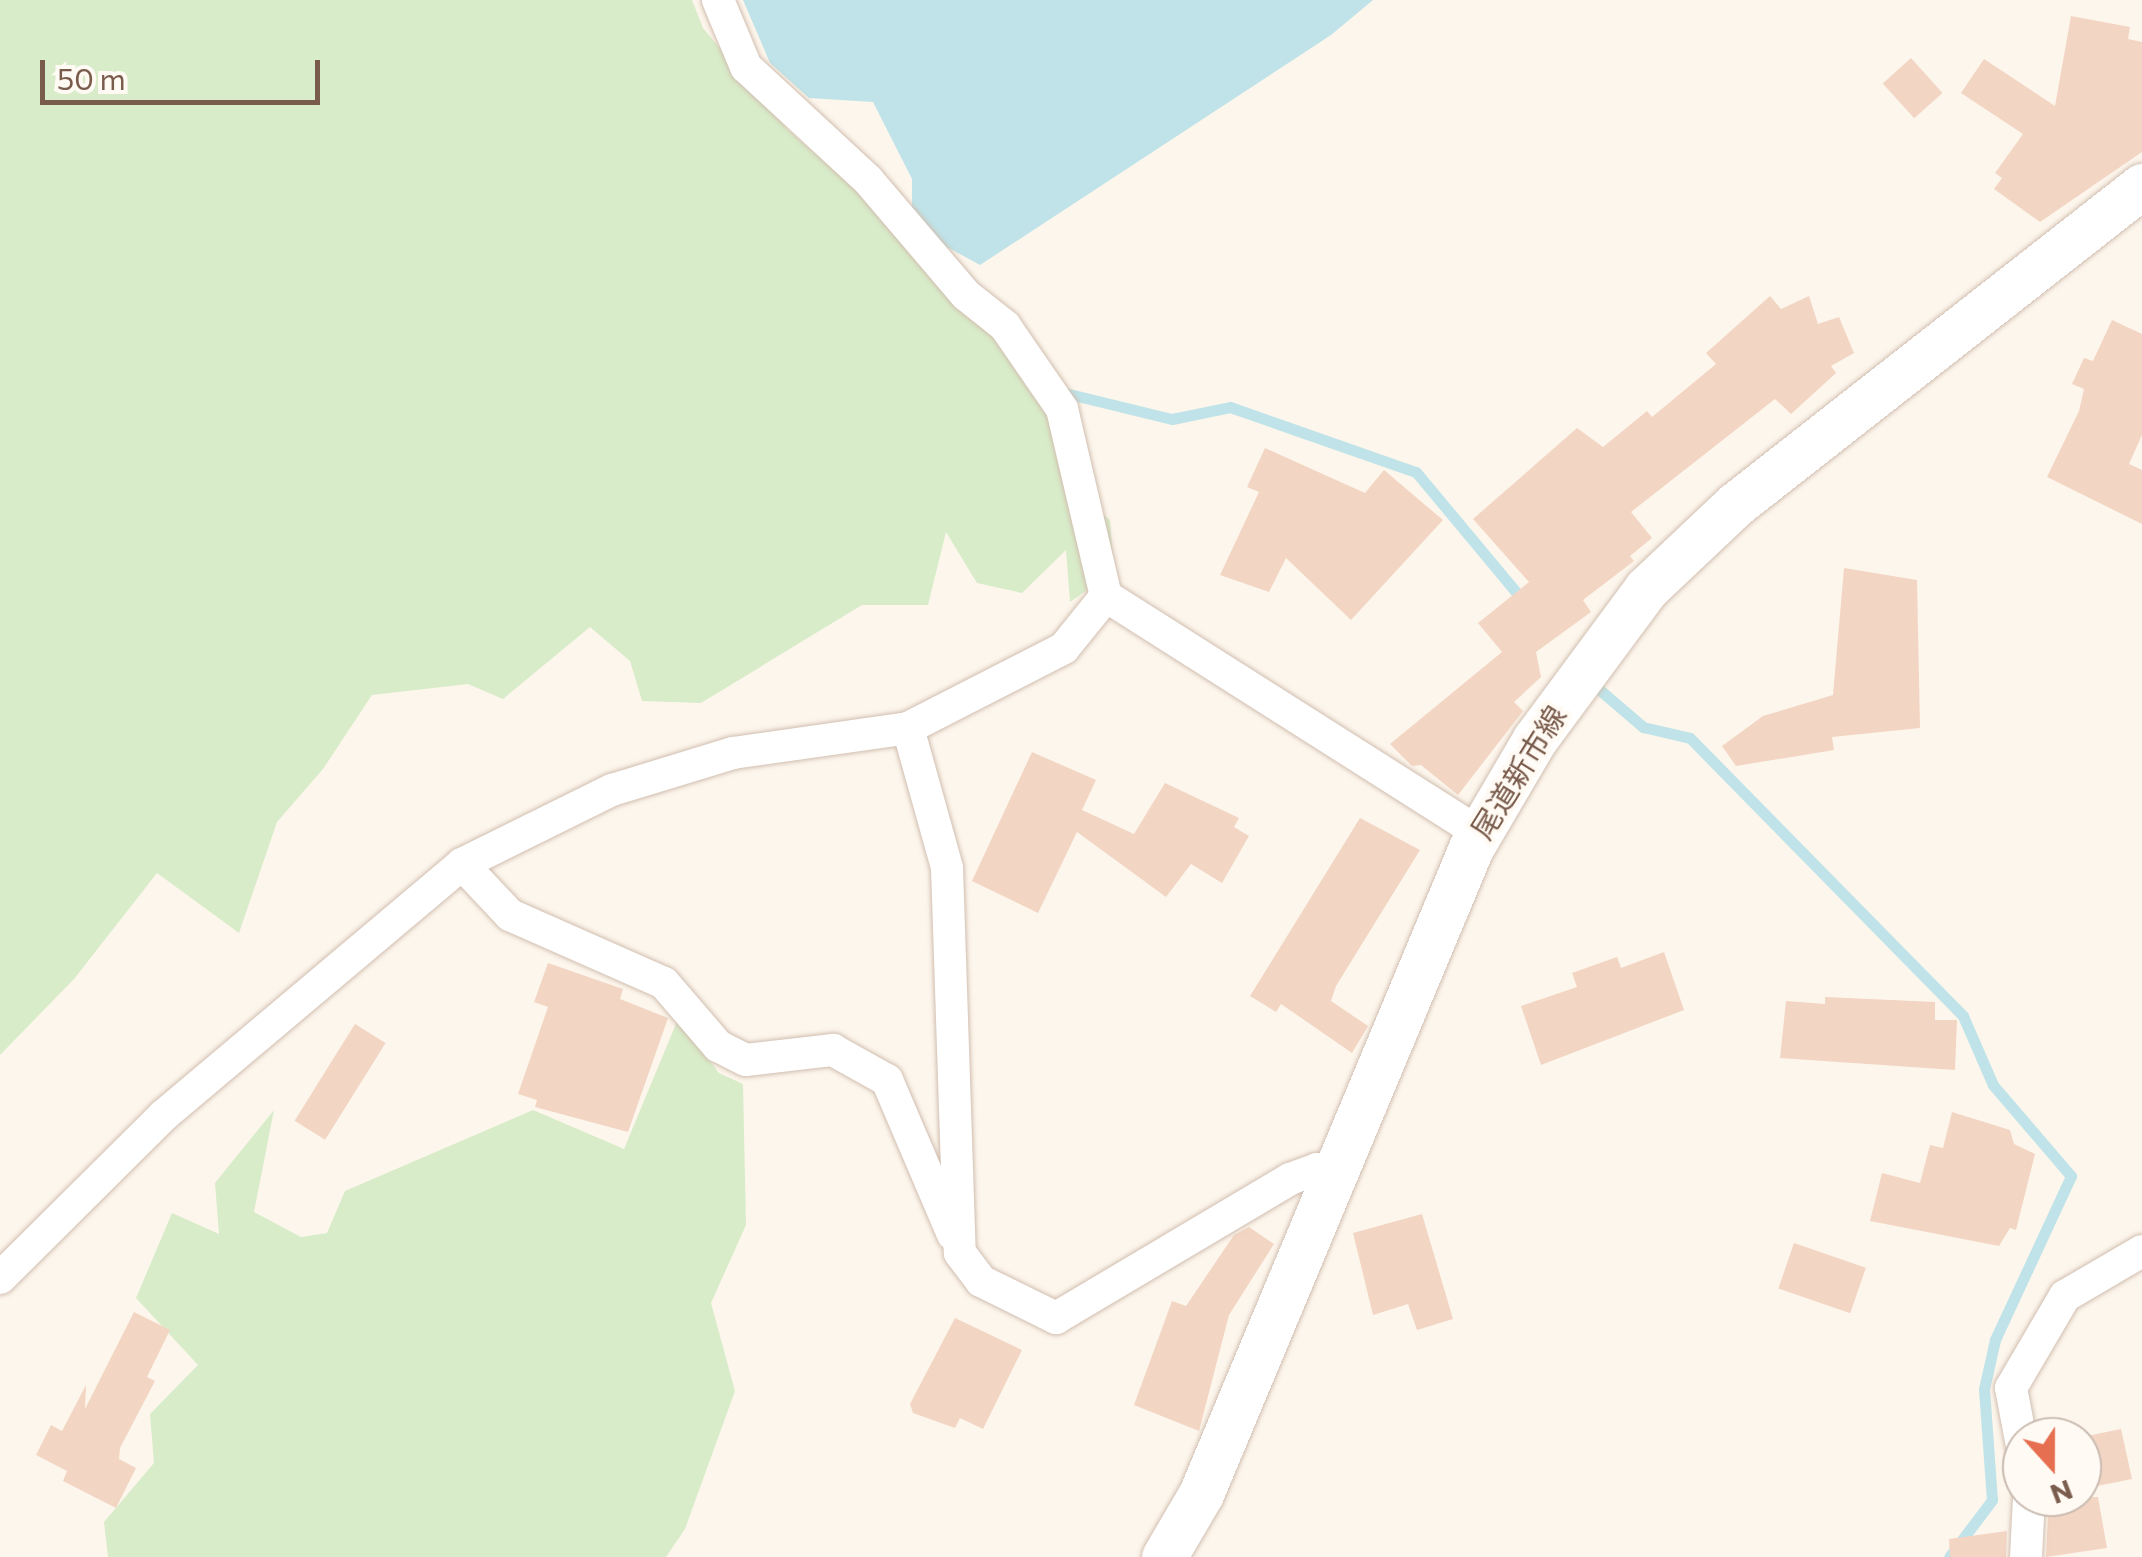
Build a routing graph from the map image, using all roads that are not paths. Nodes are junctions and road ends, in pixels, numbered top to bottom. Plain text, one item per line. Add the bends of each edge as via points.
1 (718, 0) edge
2 (2142, 186) edge
3 (1106, 596) junction
4 (908, 728) junction
5 (1480, 833) junction
6 (462, 864) junction
7 (1336, 1174) junction
8 (2142, 1251) edge
9 (960, 1253) junction
10 (0, 1278) edge
11 (2016, 1417) edge
12 (2028, 1517) edge
13 (1164, 1557) edge
14 (2026, 1557) edge

1 - 3 street via 746,68 868,180 966,295 1005,326 1062,409
2 - 5 main road, 尾道新市線 via 1736,504 1646,589 1535,739
3 - 4 street via 1064,648
3 - 5 street
4 - 6 street via 733,753 612,790
4 - 9 street via 947,868
5 - 7 main road, 尾道新市線
6 - 9 street via 510,915 664,983 718,1046 746,1060 833,1050 887,1080
6 - 10 street via 162,1116
7 - 9 street via 1317,1168 1290,1179 1056,1318 981,1281
7 - 13 main road, 尾道新市線 via 1200,1494
8 - 11 street via 2065,1296 2010,1388
12 - 14 street

